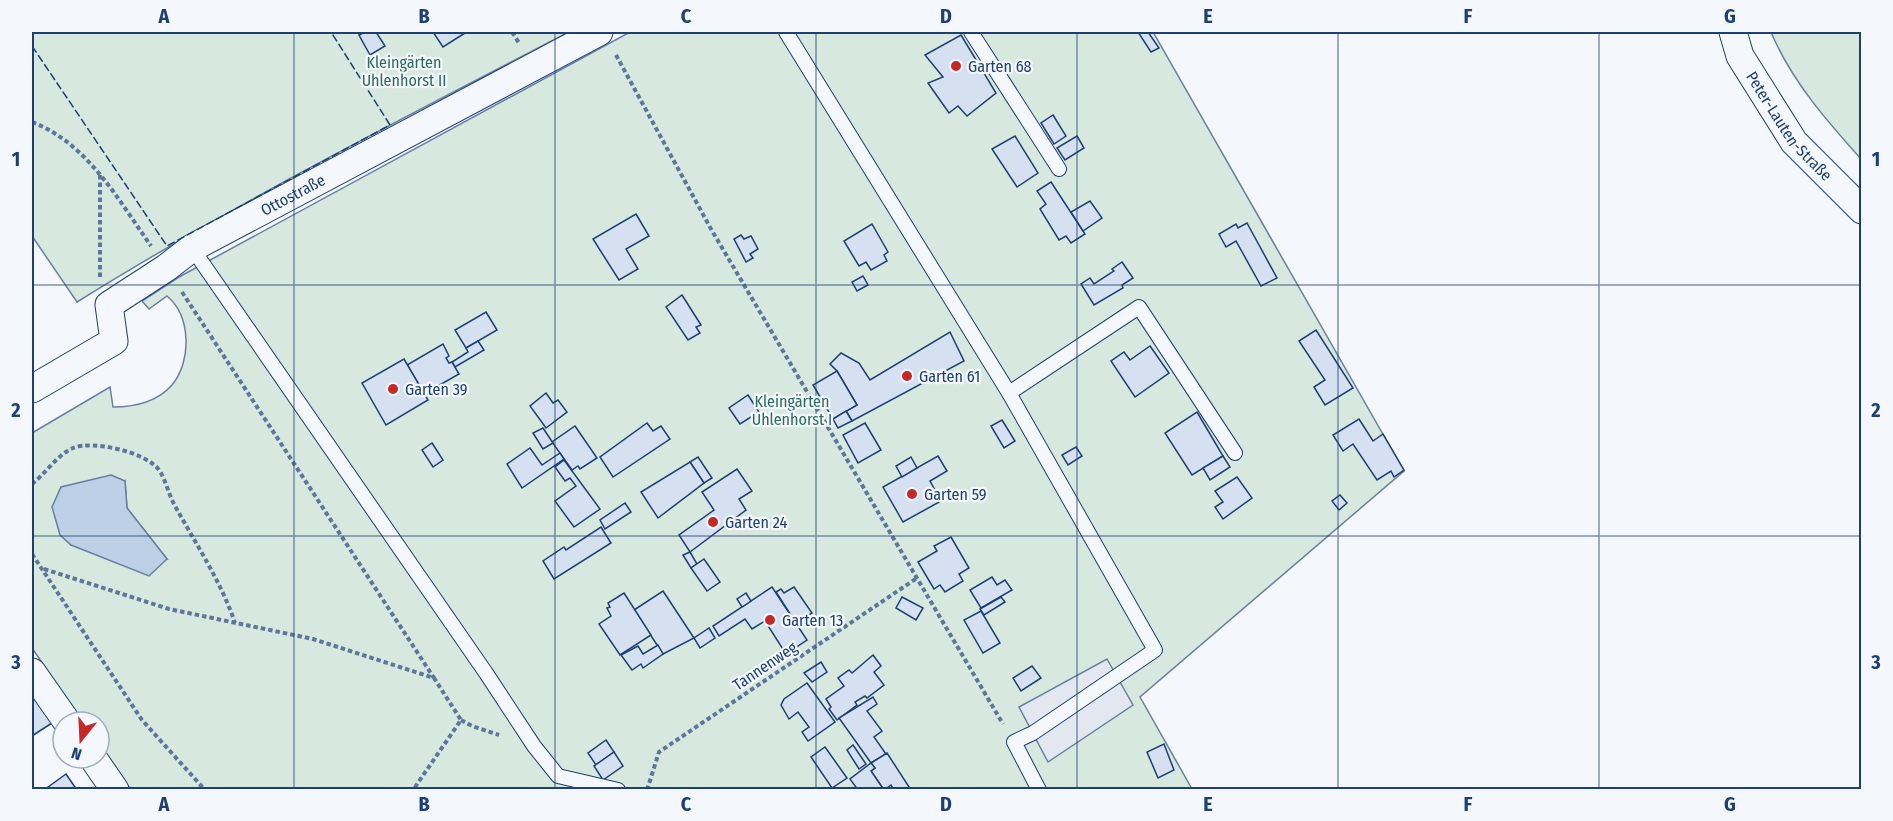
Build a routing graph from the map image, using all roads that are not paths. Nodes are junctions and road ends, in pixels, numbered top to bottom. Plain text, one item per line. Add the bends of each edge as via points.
1 (786, 32) edge
2 (971, 32) edge
3 (1733, 32) edge
4 (606, 41) edge
5 (1059, 169) dead end
6 (1862, 210) edge
7 (192, 248) junction
8 (32, 389) edge
9 (1009, 393) junction
10 (1235, 453) dead end
11 (32, 672) edge
12 (59, 710) edge
13 (102, 770) edge
14 (115, 789) edge
15 (618, 789) edge
16 (1039, 789) edge

1 - 9 lane
2 - 5 lane
3 - 6 street, Peter-Lauten-Straße via 1740,56 1794,142
4 - 7 street, Ottostraße
7 - 8 street, Ottostraße via 108,305 114,341
7 - 15 lane via 534,747 558,776
9 - 10 lane via 1138,307
9 - 16 lane via 1155,650 1014,742
11 - 12 street
13 - 14 street

